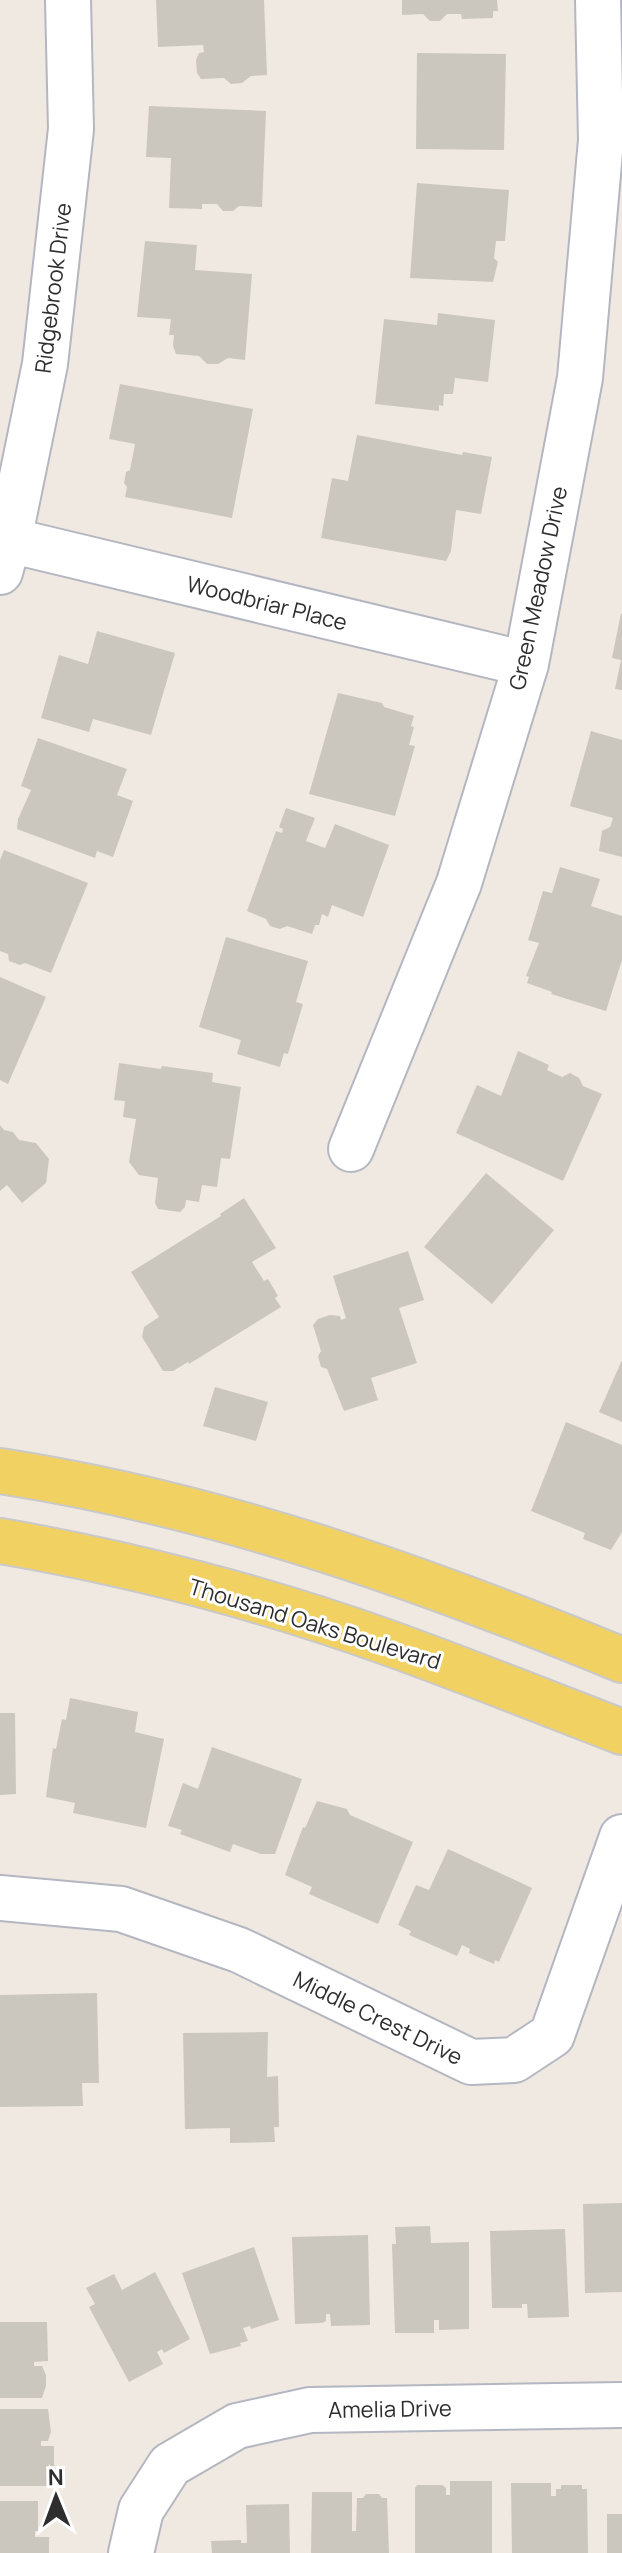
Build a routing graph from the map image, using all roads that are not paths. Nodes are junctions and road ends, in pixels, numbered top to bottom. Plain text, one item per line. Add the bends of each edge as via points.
1 (68, 0) edge
2 (598, 0) edge
3 (612, 140) edge
4 (4, 556) edge
5 (526, 664) junction
6 (351, 1149) dead end
7 (0, 1471) edge
8 (0, 1541) edge
9 (622, 1660) edge
10 (622, 1732) edge
11 (622, 1837) edge
12 (0, 1898) edge
13 (622, 2405) edge
14 (131, 2553) edge

1 - 4 street, Ridgebrook Drive via 71,129 47,349
2 - 3 street, Green Meadow Drive
3 - 5 street, Green Meadow Drive via 580,378
4 - 5 street, Woodbriar Place
5 - 6 street, Green Meadow Drive via 459,883
7 - 9 main road via 201,1513 349,1556 487,1604
8 - 10 main road, Thousand Oaks Boulevard via 263,1603 387,1642
11 - 12 street, Middle Crest Drive via 552,2035 514,2060 471,2062 239,1950 121,1909
13 - 14 street, Amelia Drive via 310,2410 237,2426 170,2465 141,2510

